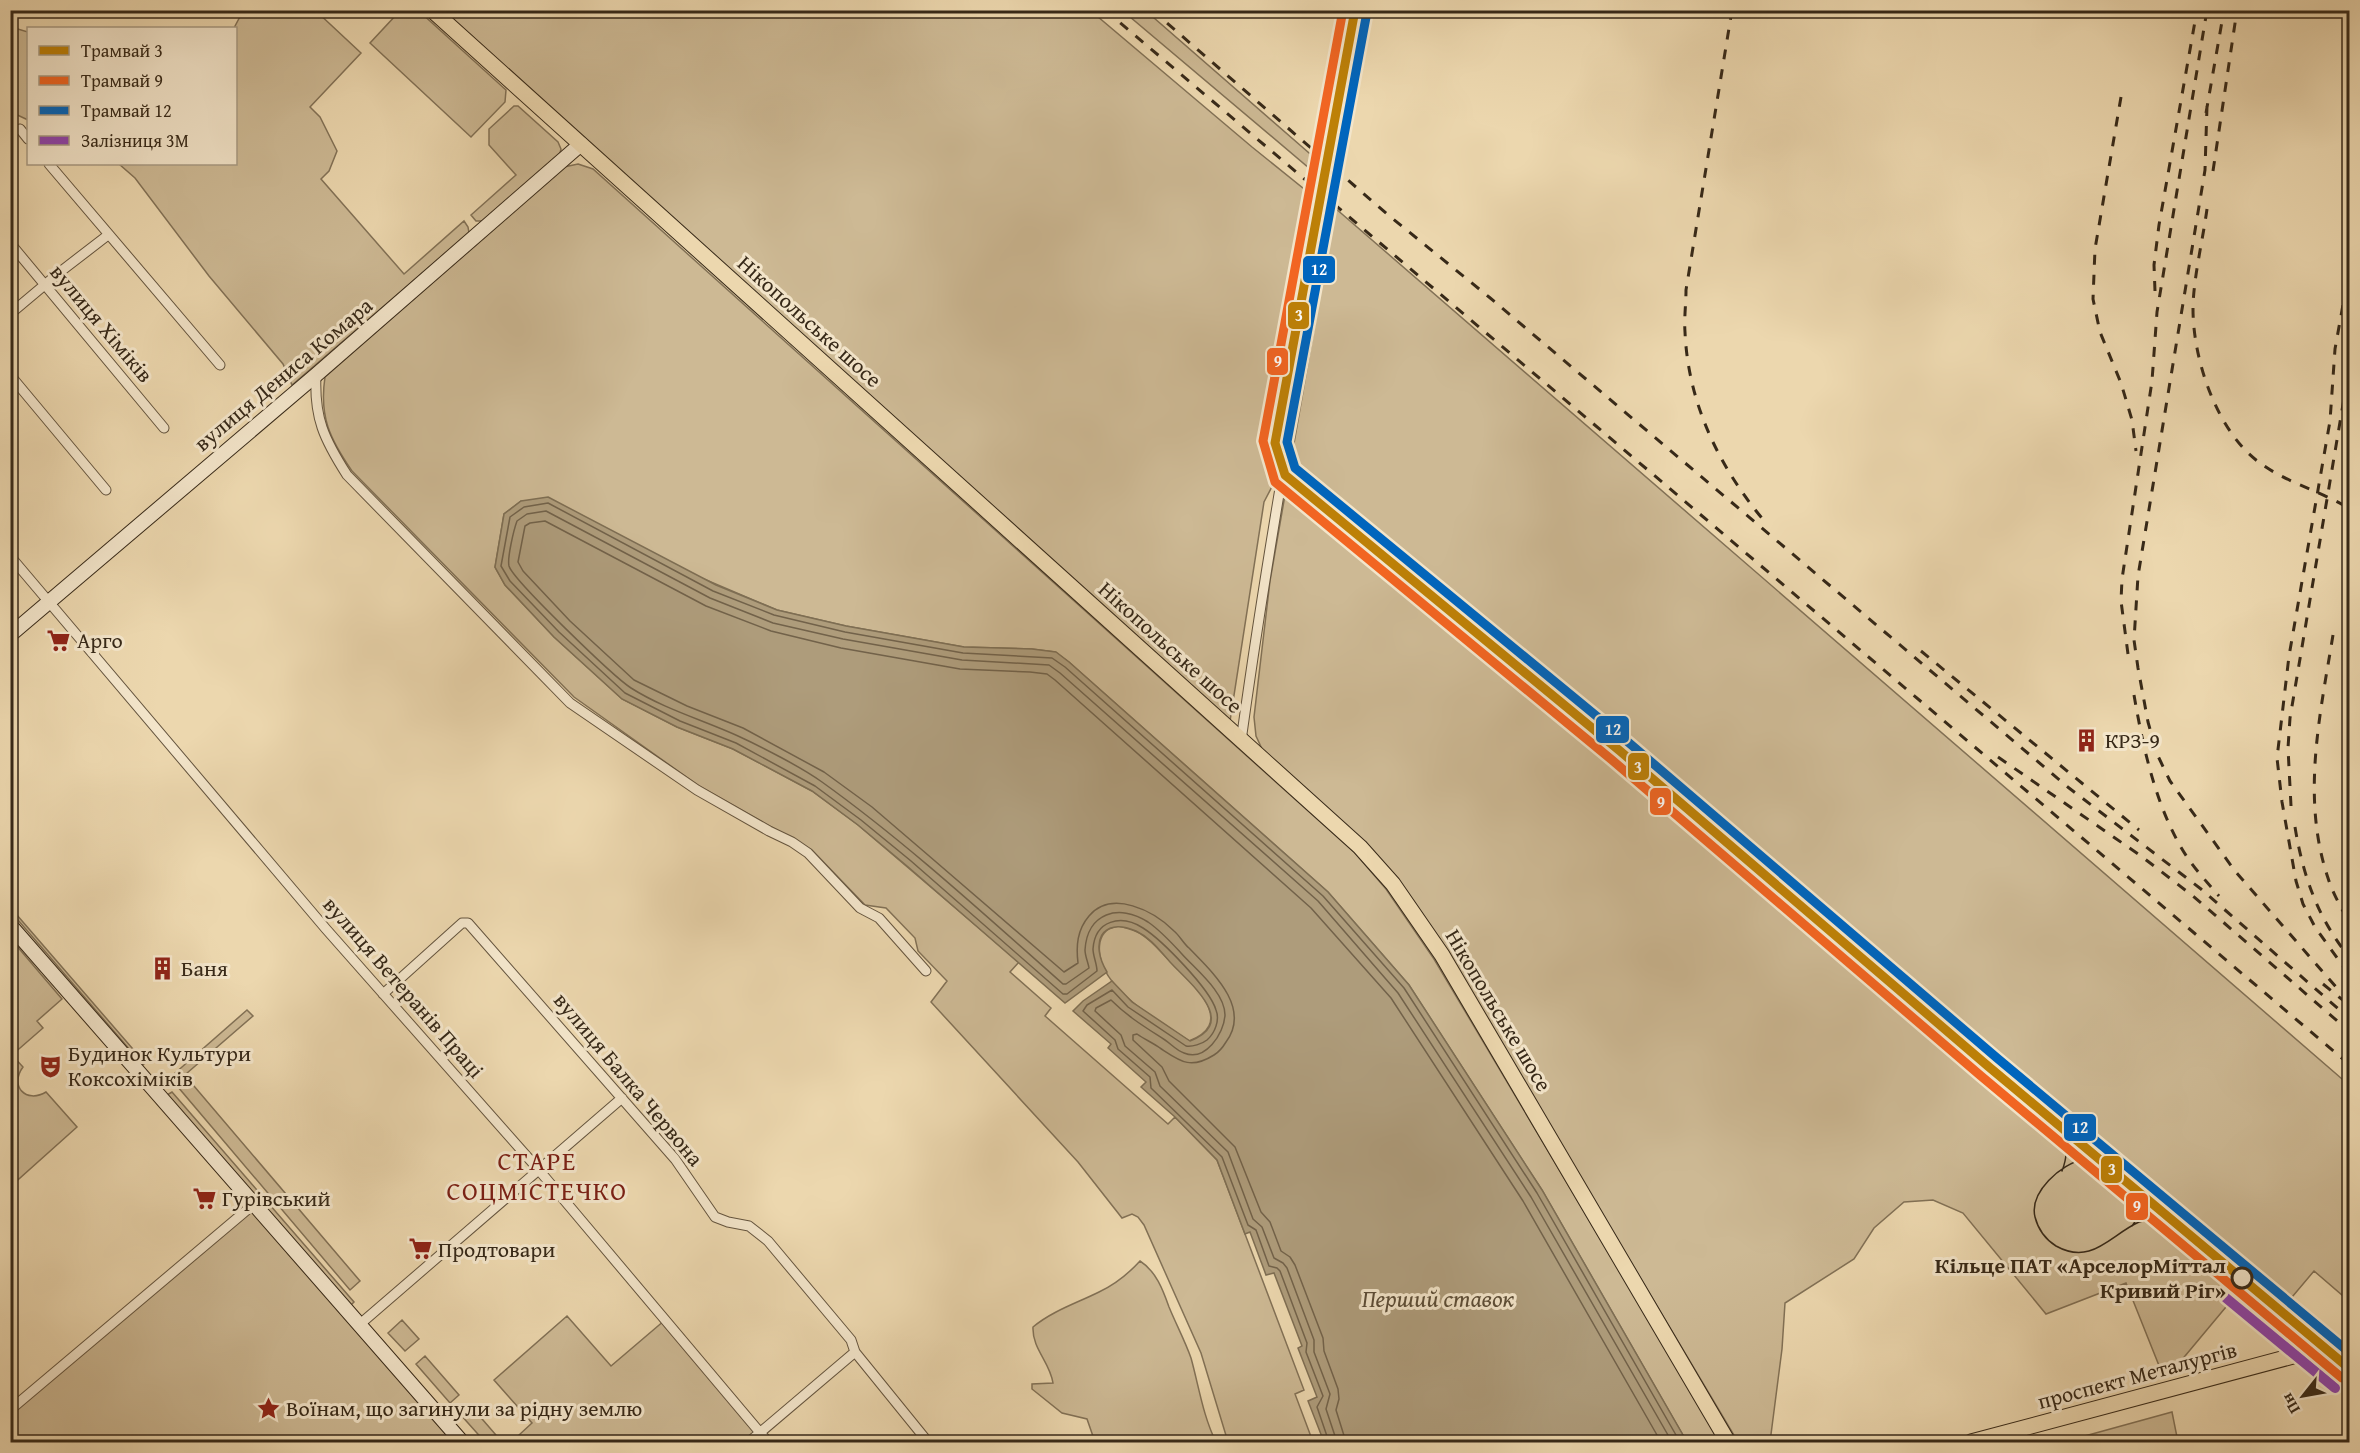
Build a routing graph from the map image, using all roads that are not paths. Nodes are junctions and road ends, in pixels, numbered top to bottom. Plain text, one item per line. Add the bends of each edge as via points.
1 (432, 10) edge
2 (1368, 10) edge
3 (20, 129) dead end
4 (27, 138) edge
5 (581, 144) junction
6 (50, 165) edge
7 (108, 235) junction
8 (10, 243) edge
9 (45, 285) junction
10 (10, 314) edge
11 (220, 365) dead end
12 (10, 375) edge
13 (316, 375) junction
14 (164, 428) dead end
15 (106, 490) dead end
16 (10, 556) edge
17 (49, 602) junction
18 (10, 634) edge
19 (1241, 741) junction
20 (10, 925) edge
21 (926, 971) dead end
22 (383, 994) junction
23 (622, 1098) junction
24 (538, 1169) junction
25 (254, 1204) junction
26 (359, 1325) junction
27 (2349, 1346) edge
28 (855, 1352) junction
29 (2314, 1352) junction
30 (2349, 1381) edge
31 (10, 1410) edge
32 (760, 1433) junction
33 (462, 1443) edge
34 (749, 1443) edge
35 (768, 1443) edge
36 (928, 1443) edge
37 (1728, 1443) edge
38 (1971, 1443) edge

1 - 5 main road, Нікопольське шосе
2 - 19 street via 1266,569
3 - 4 street
5 - 13 street, вулиця Дениса Комара
5 - 19 main road, Нікопольське шосе
6 - 7 street
7 - 9 street
7 - 11 street
8 - 9 street, вулиця Хіміків
9 - 10 street
9 - 14 street, вулиця Хіміків
12 - 15 street
13 - 17 street, вулиця Дениса Комара
13 - 21 street via 315,398 322,432 347,474 570,703 696,790 808,852 860,908 879,918
16 - 17 street, вулиця Ветеранів Праці
17 - 18 street, вулиця Дениса Комара
17 - 22 street, вулиця Ветеранів Праці
19 - 37 main road, Нікопольське шосе via 1359,847 1399,893 1442,955
20 - 25 street
22 - 23 street, вулиця Балка Червона via 462,923 468,923
22 - 24 street, вулиця Ветеранів Праці
23 - 24 street
23 - 28 street, вулиця Балка Червона via 675,1159 715,1216 749,1226 768,1241 851,1340
24 - 26 street
24 - 32 street, вулиця Ветеранів Праці
25 - 26 street
25 - 31 street
26 - 33 street
27 - 29 main road, проспект Металургів
28 - 32 street
28 - 36 street, вулиця Балка Червона
29 - 30 main road
29 - 38 main road, проспект Металургів
32 - 34 street
32 - 35 street, вулиця Ветеранів Праці

